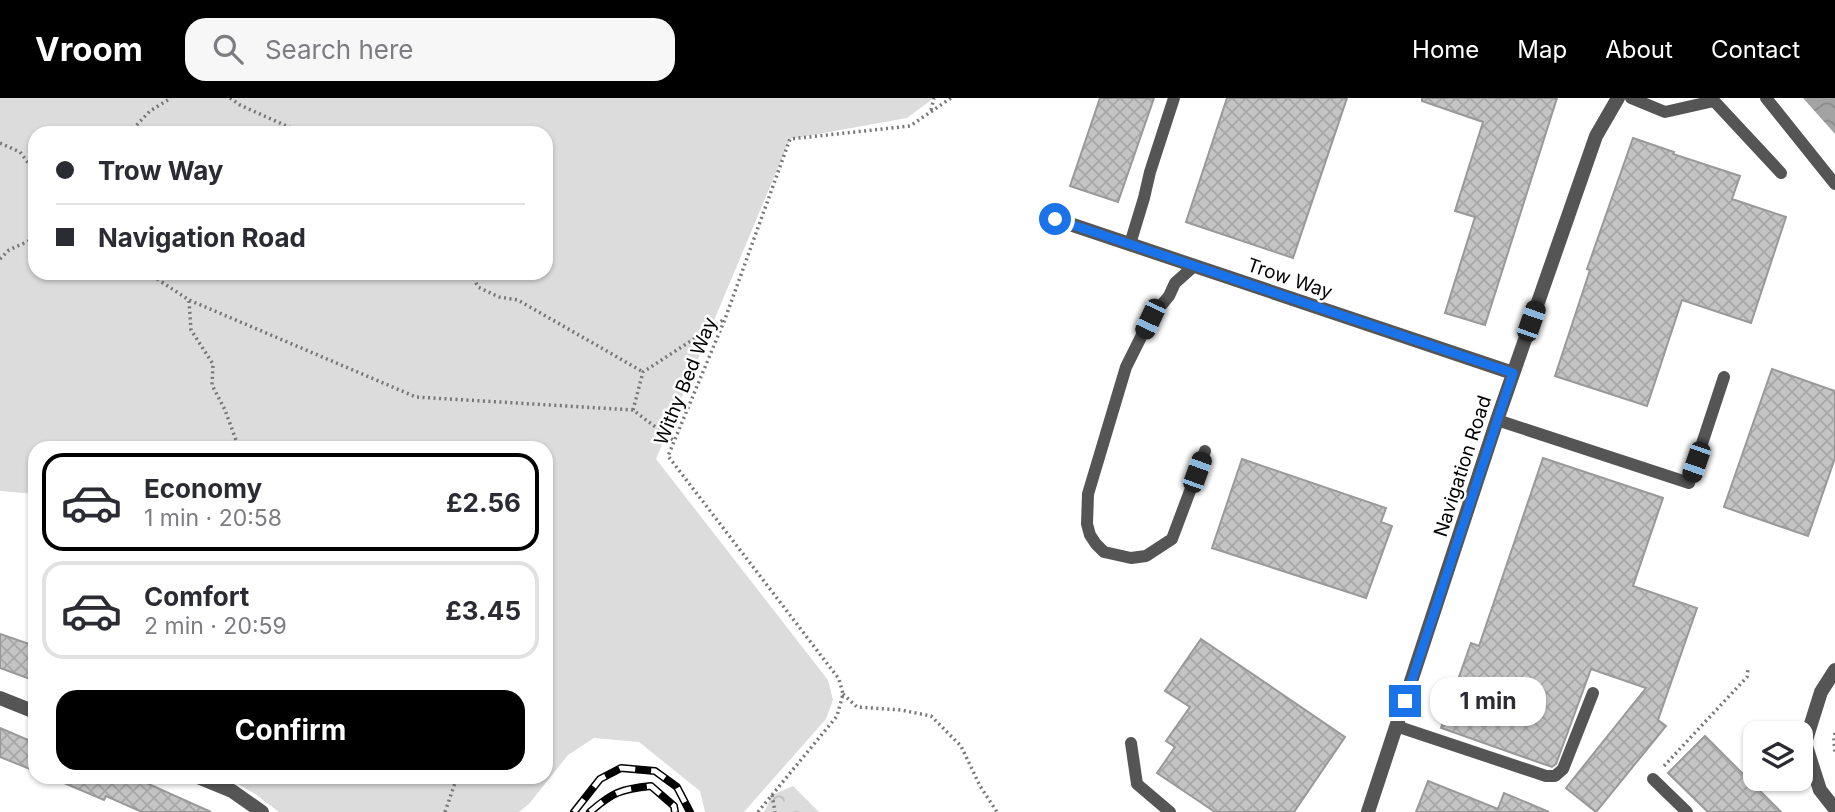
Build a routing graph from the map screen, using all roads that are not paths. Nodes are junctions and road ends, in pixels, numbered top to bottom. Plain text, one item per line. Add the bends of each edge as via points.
1 (1174, 98) edge
2 (1618, 98) edge
3 (1631, 98) edge
4 (1766, 98) edge
5 (1781, 173) dead end
6 (1835, 184) edge
7 (1055, 219) dead end
8 (1130, 244) junction
9 (1194, 266) junction
10 (1513, 373) junction
11 (1724, 377) dead end
12 (1497, 420) junction
13 (1205, 450) dead end
14 (1835, 670) edge
15 (1593, 693) dead end
16 (0, 698) edge
17 (28, 709) edge
18 (1396, 726) junction
19 (1131, 743) dead end
20 (1653, 779) road end
21 (215, 784) edge
22 (1835, 809) edge
23 (262, 812) edge
24 (1170, 812) edge
25 (1368, 812) edge
26 (1687, 812) edge

1 - 8 lane
2 - 10 street, Navigation Road via 1596,135
3 - 5 lane via 1665,112 1714,101
4 - 6 lane
7 - 8 street, Trow Way
8 - 9 street, Trow Way
9 - 10 street, Trow Way
9 - 13 lane via 1175,283 1150,319 1126,367 1088,494 1087,524 1096,544 1104,552 1131,558 1146,556 1172,539
10 - 12 street, Navigation Road
11 - 12 lane via 1689,484
12 - 18 street, Navigation Road
14 - 22 street via 1821,692 1805,743 1820,790
15 - 18 lane via 1563,769 1555,776
16 - 17 street
18 - 25 street, Navigation Road
19 - 24 lane via 1138,784
20 - 26 lane
21 - 23 street

